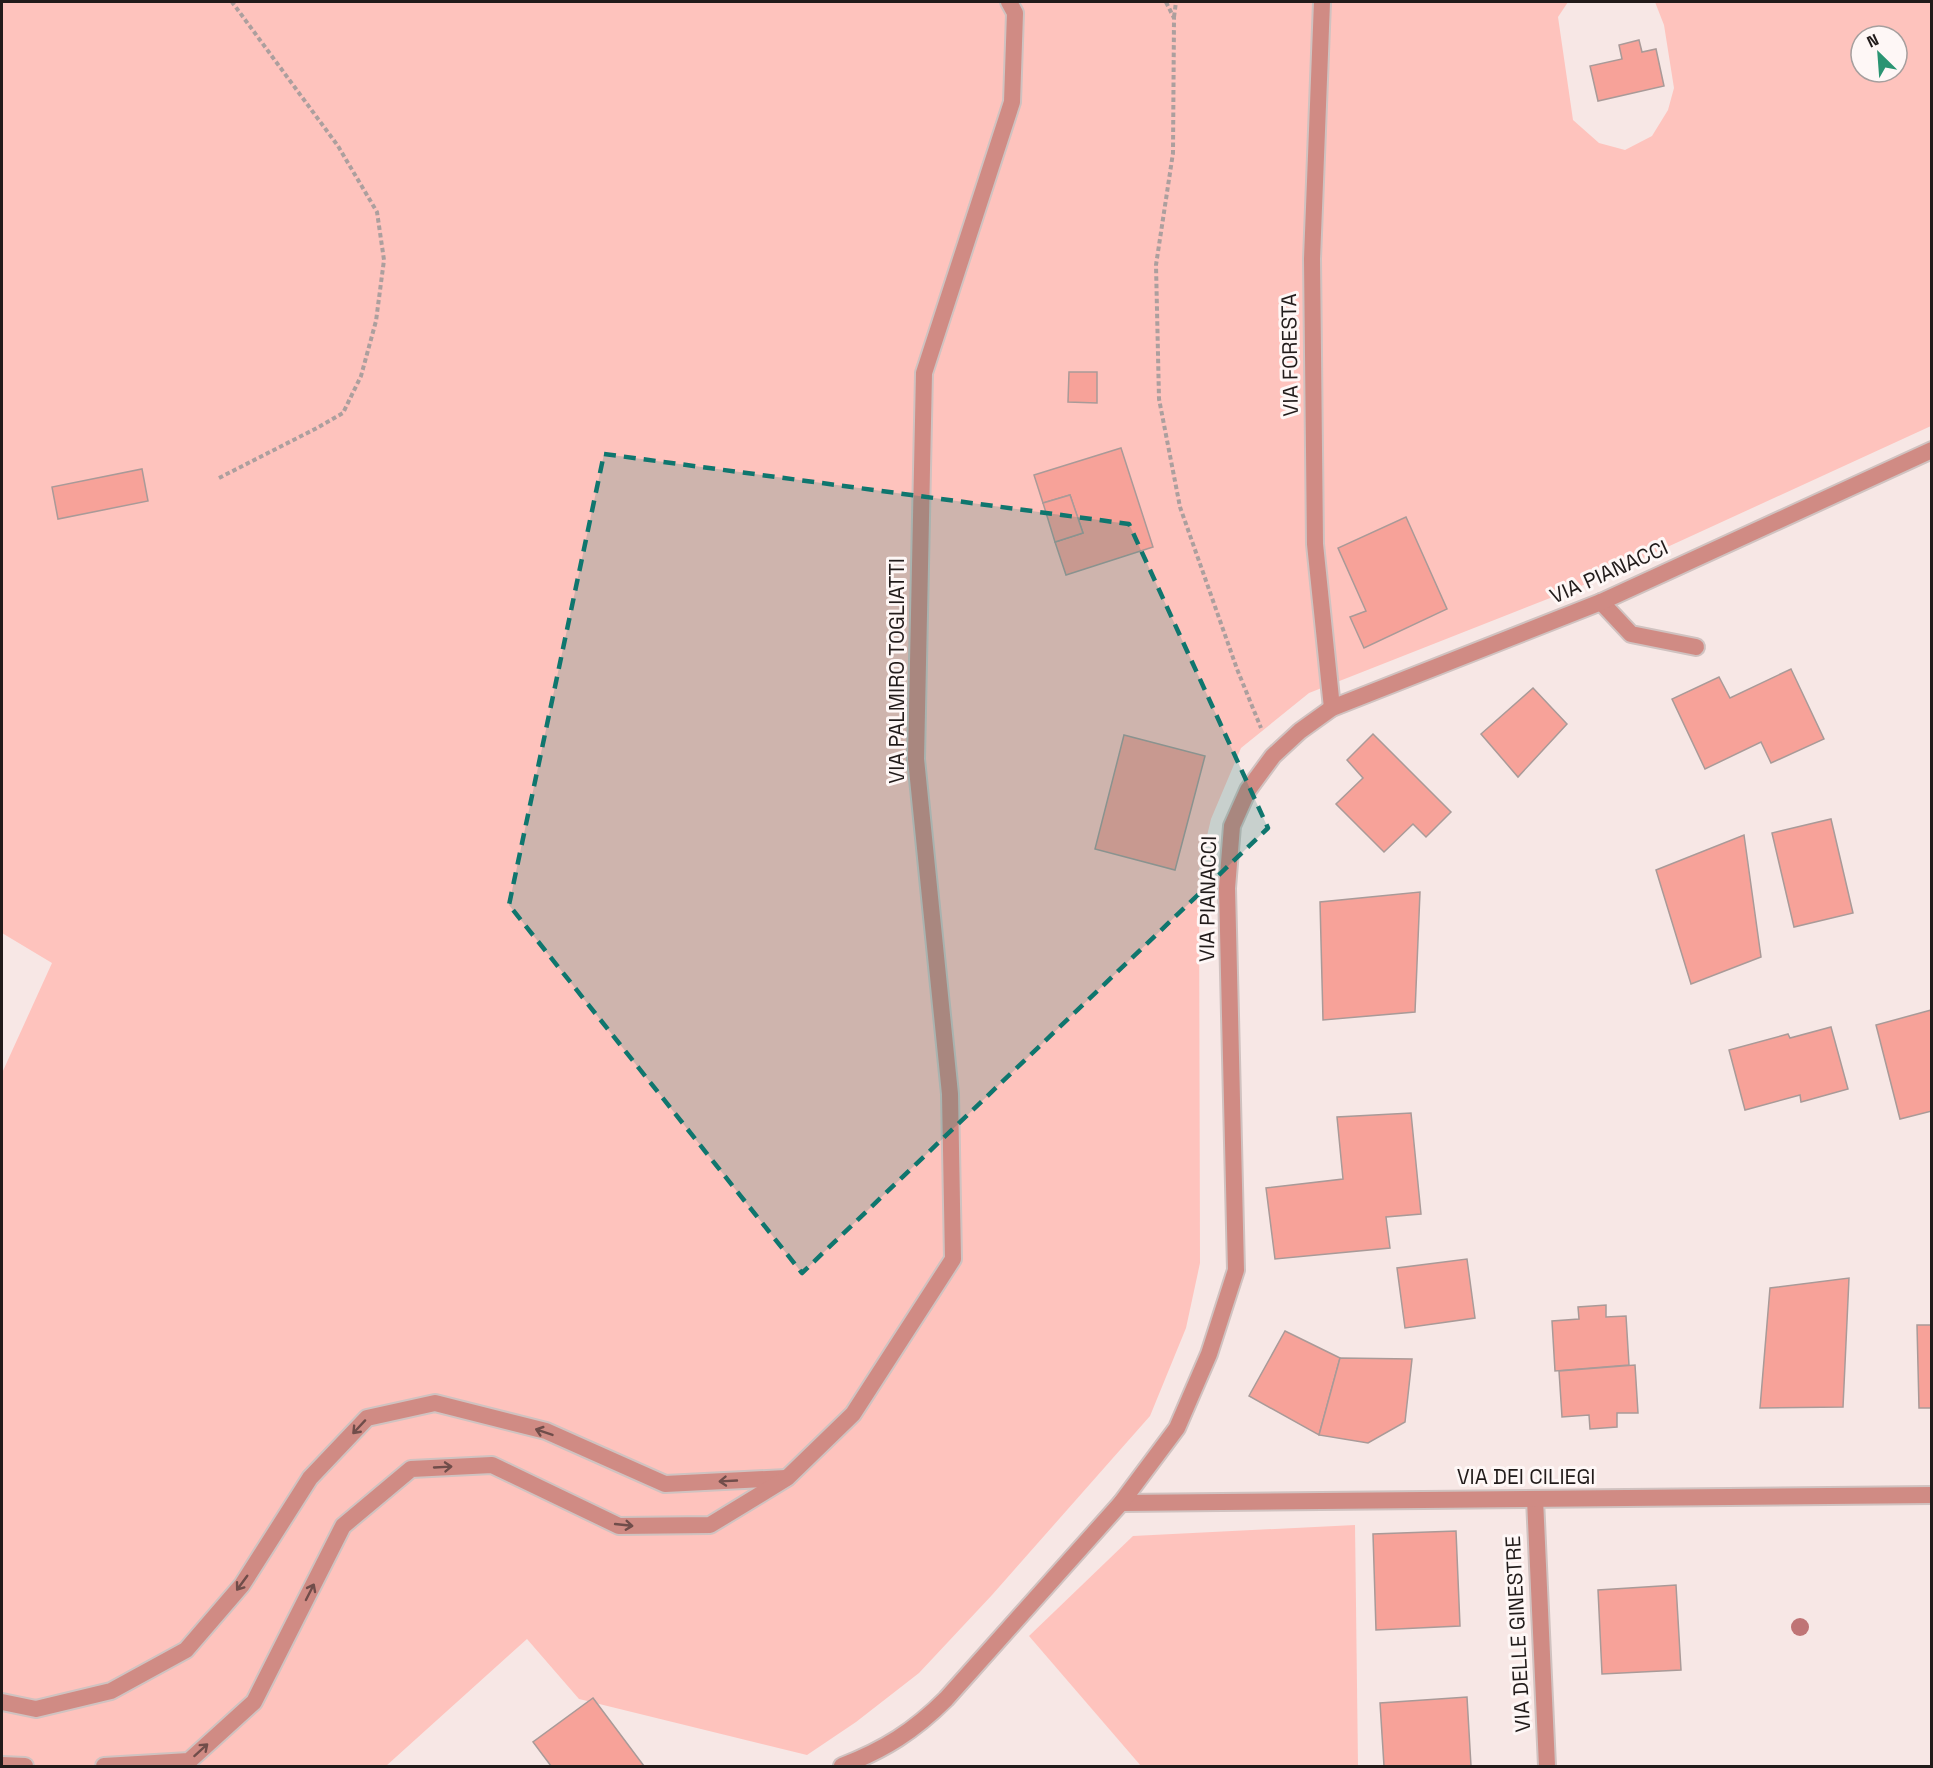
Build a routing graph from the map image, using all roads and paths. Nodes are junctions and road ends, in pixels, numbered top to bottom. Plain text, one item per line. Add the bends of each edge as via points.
1 (232, 2) edge
2 (1010, 2) edge
3 (1166, 2) edge
4 (1176, 2) edge
5 (1322, 2) edge
6 (1174, 18) junction
7 (1932, 450) edge
8 (219, 478) dead end
9 (1600, 602) junction
10 (1696, 647) dead end
11 (1332, 708) junction
12 (1273, 756) junction
13 (786, 1478) junction
14 (1932, 1495) edge
15 (1535, 1499) junction
16 (1121, 1503) junction
17 (2, 1702) edge
18 (2, 1765) edge
19 (25, 1767) edge
20 (104, 1767) edge
21 (842, 1767) edge
22 (1546, 1767) edge

1 - 8 path via 338,146 377,212 384,260 376,321 361,376 343,413
2 - 13 street, VIA PALMIRO TOGLIATTI via 1016,13 1012,102 924,373 916,759 950,1094 953,1259 853,1414
3 - 6 path
4 - 6 path
5 - 11 street, VIA FORESTA via 1312,259 1315,544
6 - 12 path via 1173,153 1156,265 1159,399 1180,507 1237,669
7 - 9 street, VIA PIANACCI
9 - 10 street via 1630,634
9 - 11 street, VIA PIANACCI
11 - 12 street, VIA PIANACCI
12 - 16 street, VIA PIANACCI via 1248,790 1232,826 1228,878 1236,1270 1209,1354 1178,1428
13 -> 17 street via 665,1484 546,1431 435,1403 368,1418 310,1478 242,1585 186,1650 111,1691 36,1708
20 -> 13 street, VIA PALMIRO TOGLIATTI via 189,1761 254,1702 344,1526 411,1468 492,1465 619,1526 710,1525
14 - 15 street, VIA DEI CILIEGI
15 - 16 street, VIA DEI CILIEGI
15 - 22 street, VIA DELLE GINESTRE
16 - 21 street, VIA PIANACCI via 935,1710 884,1749
18 - 19 street

